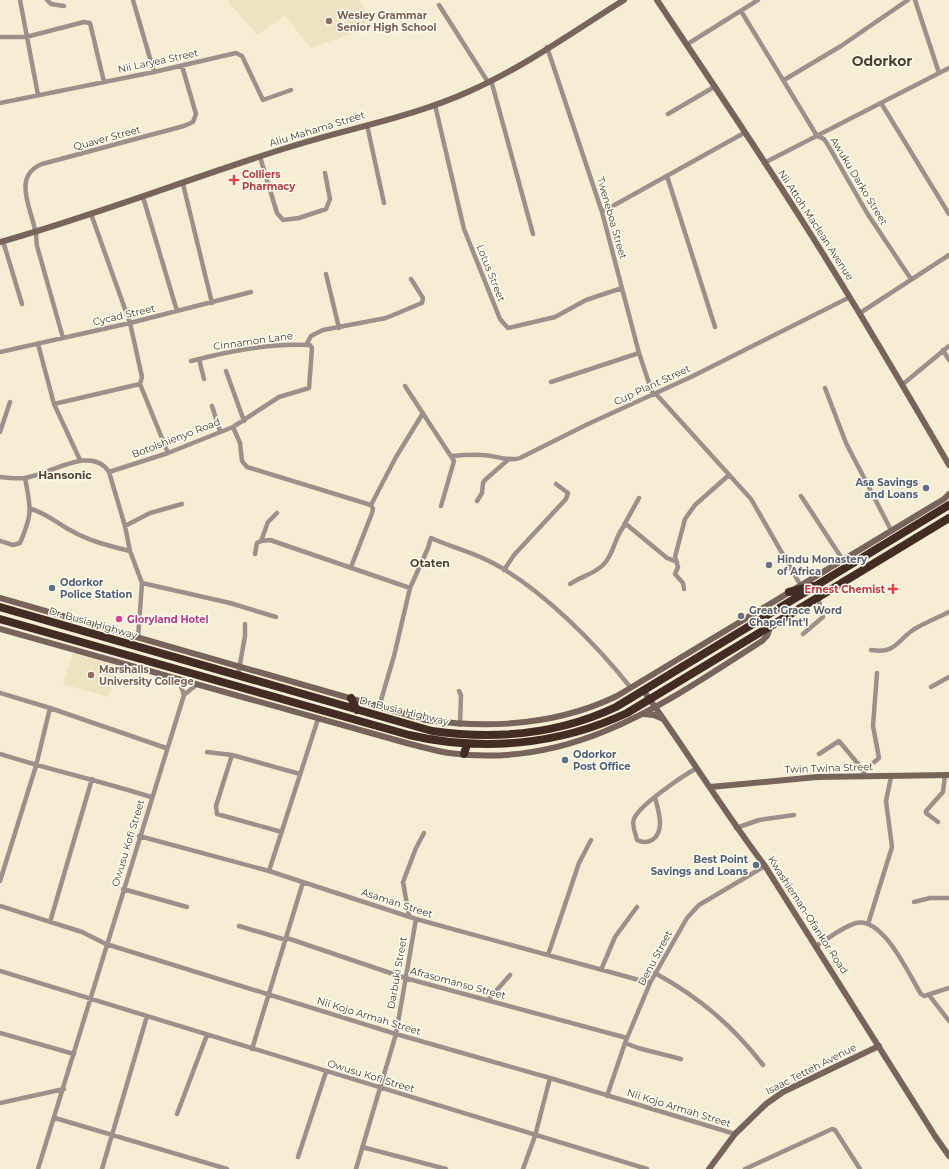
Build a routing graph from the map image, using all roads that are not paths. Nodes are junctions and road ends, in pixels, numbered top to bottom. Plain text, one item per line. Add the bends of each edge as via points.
1 (20, 0) edge
2 (47, 0) edge
3 (133, 0) edge
4 (624, 0) edge
5 (657, 0) edge
6 (758, 0) edge
7 (908, 0) edge
8 (915, 0) edge
9 (439, 5) dead end
10 (64, 6) dead end
11 (741, 11) junction
12 (26, 36) junction
13 (0, 37) edge
14 (686, 45) junction
15 (547, 48) junction
16 (182, 66) junction
17 (949, 68) edge
18 (154, 72) junction
19 (939, 73) junction
20 (784, 80) junction
21 (490, 81) junction
22 (104, 82) junction
23 (714, 87) junction
24 (291, 90) dead end
25 (38, 95) junction
26 (0, 103) edge
27 (881, 103) junction
28 (435, 105) junction
29 (668, 114) dead end
30 (367, 125) junction
31 (744, 133) junction
32 (817, 136) junction
33 (260, 157) junction
34 (764, 163) junction
35 (326, 173) dead end
36 (667, 176) junction
37 (183, 184) junction
38 (143, 197) junction
39 (384, 203) dead end
40 (602, 212) junction
41 (90, 214) junction
42 (949, 214) edge
43 (36, 231) junction
44 (533, 234) dead end
45 (2, 241) edge
46 (949, 255) edge
47 (326, 274) dead end
48 (411, 279) dead end
49 (911, 279) junction
50 (622, 288) junction
51 (251, 292) dead end
52 (850, 296) junction
53 (212, 303) junction
54 (22, 304) dead end
55 (177, 312) junction
56 (860, 313) junction
57 (130, 323) junction
58 (715, 327) dead end
59 (338, 328) junction
60 (63, 338) junction
61 (38, 344) junction
62 (306, 345) junction
63 (949, 346) edge
64 (943, 350) junction
65 (0, 352) edge
66 (639, 353) junction
67 (199, 359) junction
68 (949, 360) edge
69 (191, 361) dead end
70 (226, 371) dead end
71 (204, 379) dead end
72 (551, 382) dead end
73 (140, 384) junction
74 (903, 384) junction
75 (405, 386) dead end
76 (825, 388) dead end
77 (654, 394) junction
78 (10, 402) dead end
79 (54, 404) junction
80 (212, 406) dead end
81 (423, 413) junction
82 (244, 421) junction
83 (233, 427) junction
84 (220, 431) junction
85 (0, 432) edge
86 (168, 453) junction
87 (452, 456) junction
88 (509, 459) junction
89 (80, 460) junction
90 (949, 465) edge
91 (109, 472) junction
92 (730, 475) junction
93 (0, 477) edge
94 (25, 478) junction
95 (556, 484) dead end
96 (949, 494) edge
97 (801, 496) dead end
98 (639, 498) dead end
99 (477, 501) dead end
100 (182, 504) dead end
101 (371, 505) junction
102 (442, 506) dead end
103 (949, 506) edge
104 (31, 509) junction
105 (277, 513) dead end
106 (949, 518) edge
107 (624, 525) junction
108 (125, 526) junction
109 (891, 530) junction
110 (0, 541) edge
111 (261, 541) junction
112 (130, 551) junction
113 (255, 554) dead end
114 (843, 560) junction
115 (677, 562) junction
116 (351, 567) junction
117 (504, 570) junction
118 (142, 583) junction
119 (570, 584) dead end
120 (806, 584) junction
121 (820, 584) junction
122 (410, 588) junction
123 (684, 589) dead end
124 (789, 592) joint
125 (803, 595) junction
126 (818, 597) junction
127 (0, 598) edge
128 (0, 607) edge
129 (949, 612) edge
130 (276, 618) dead end
131 (0, 619) edge
132 (59, 624) junction
133 (245, 624) dead end
134 (771, 625) junction
135 (0, 630) edge
136 (804, 634) dead end
137 (56, 635) junction
138 (138, 638) junction
139 (729, 638) junction
140 (871, 650) dead end
141 (174, 657) junction
142 (240, 666) junction
143 (171, 668) junction
144 (877, 673) dead end
145 (238, 676) junction
146 (949, 677) edge
147 (179, 680) junction
148 (196, 684) junction
149 (931, 687) dead end
150 (631, 688) junction
151 (643, 690) junction
152 (459, 692) dead end
153 (0, 693) edge
154 (184, 695) junction
155 (351, 698) junction
156 (649, 699) junction
157 (379, 707) junction
158 (655, 707) junction
159 (50, 708) junction
160 (357, 710) junction
161 (641, 714) junction
162 (318, 719) junction
163 (663, 719) junction
164 (599, 724) junction
165 (460, 725) junction
166 (467, 744) junction
167 (166, 748) junction
168 (207, 752) dead end
169 (0, 754) edge
170 (464, 754) junction
171 (819, 754) dead end
172 (232, 755) junction
173 (36, 766) junction
174 (697, 768) junction
175 (300, 774) junction
176 (864, 774) junction
177 (947, 775) edge
178 (890, 777) junction
179 (92, 779) junction
180 (710, 787) junction
181 (151, 797) junction
182 (655, 797) junction
183 (794, 815) dead end
184 (938, 822) dead end
185 (736, 828) junction
186 (282, 832) junction
187 (424, 833) dead end
188 (139, 836) junction
189 (592, 840) dead end
190 (765, 866) junction
191 (269, 871) junction
192 (0, 881) edge
193 (303, 882) junction
194 (123, 889) junction
195 (949, 898) edge
196 (914, 902) dead end
197 (0, 906) edge
198 (187, 907) dead end
199 (637, 907) dead end
200 (409, 916) junction
201 (416, 919) junction
202 (50, 922) junction
203 (868, 924) junction
204 (240, 926) dead end
205 (286, 939) junction
206 (106, 944) junction
207 (816, 946) junction
208 (548, 956) junction
209 (601, 970) junction
210 (0, 971) edge
211 (655, 973) junction
212 (510, 975) dead end
213 (405, 978) junction
214 (650, 983) junction
215 (949, 988) edge
216 (269, 994) junction
217 (929, 995) junction
218 (90, 998) junction
219 (488, 1000) junction
220 (147, 1016) junction
221 (949, 1021) edge
222 (0, 1033) edge
223 (396, 1034) junction
224 (207, 1035) junction
225 (626, 1041) junction
226 (879, 1046) junction
227 (252, 1049) junction
228 (74, 1054) junction
229 (681, 1059) dead end
230 (763, 1065) dead end
231 (326, 1072) junction
232 (550, 1078) junction
233 (380, 1088) junction
234 (64, 1089) junction
235 (607, 1096) junction
236 (0, 1103) edge
237 (177, 1114) dead end
238 (56, 1118) junction
239 (113, 1133) junction
240 (735, 1134) junction
241 (535, 1136) junction
242 (362, 1147) junction
243 (949, 1156) edge
244 (298, 1157) dead end
245 (38, 1169) edge
246 (102, 1169) edge
247 (227, 1169) edge
248 (356, 1169) edge
249 (446, 1169) edge
250 (523, 1169) edge
251 (647, 1169) edge
252 (712, 1169) edge
253 (745, 1169) edge
254 (860, 1169) edge

1 - 12 street
2 - 10 street via 51,4
3 - 18 street
4 - 15 street, Aliu Mahama Street
5 - 14 street, Nii Attoh Maclean Avenue
6 - 11 street
7 - 20 street via 841,46
8 - 19 street
9 - 21 street
11 - 14 street
11 - 20 street, Awuku Darko Street
12 - 13 street
12 - 22 street via 84,22 90,23
12 - 25 street
14 - 23 street, Nii Attoh Maclean Avenue
15 - 21 street, Aliu Mahama Street
15 - 40 street, Tweneboa Street
16 - 18 street, Nii Laryea Street
16 - 24 street, Nii Laryea Street via 230,54 240,54 262,99 266,100
16 - 43 street, Quaver Street via 196,114 194,120 184,126 42,164 33,169 25,182 25,192
17 - 19 street
18 - 22 street, Nii Laryea Street
19 - 27 street
20 - 32 street, Awuku Darko Street
21 - 28 street, Aliu Mahama Street
21 - 44 street
22 - 25 street, Nii Laryea Street
23 - 29 street
23 - 31 street, Nii Attoh Maclean Avenue
25 - 26 street, Nii Laryea Street
27 - 32 street
27 - 42 street
28 - 30 street, Aliu Mahama Street
28 - 50 street, Lotus Street via 464,230 500,319 508,328 555,317 586,300
30 - 33 street, Aliu Mahama Street
30 - 39 street
31 - 34 street, Nii Attoh Maclean Avenue
31 - 36 street
32 - 34 street
32 - 49 street, Awuku Darko Street via 824,139 828,145 867,213
33 - 35 street via 279,217 283,220 326,209 330,202
33 - 37 street, Aliu Mahama Street
34 - 52 street, Nii Attoh Maclean Avenue
36 - 40 street
36 - 58 street
37 - 38 street, Aliu Mahama Street
37 - 53 street
38 - 41 street, Aliu Mahama Street
38 - 55 street
40 - 50 street, Tweneboa Street
41 - 43 street, Aliu Mahama Street
41 - 57 street
43 - 45 street, Aliu Mahama Street
43 - 60 street via 37,246
45 - 54 street
46 - 49 street
47 - 59 street
48 - 59 street, Cinnamon Lane via 423,298 422,303 386,318
49 - 56 street
50 - 66 street, Tweneboa Street
51 - 53 street, Cycad Street
52 - 56 street, Nii Attoh Maclean Avenue
52 - 77 street, Cup Plant Street
53 - 55 street, Cycad Street
55 - 57 street, Cycad Street
56 - 74 street, Nii Attoh Maclean Avenue
57 - 60 street, Cycad Street
57 - 73 street via 142,377
59 - 62 street, Cinnamon Lane via 314,333
60 - 61 street, Cycad Street
61 - 65 street, Cycad Street
61 - 79 street
62 - 67 street, Cinnamon Lane via 299,343 243,349
62 - 82 street, Botoishienyo Road via 312,348 309,388 279,397
63 - 64 street
64 - 68 street
64 - 74 street
66 - 72 street
66 - 77 street, Tweneboa Street
67 - 69 street, Cinnamon Lane
67 - 71 street
70 - 82 street
73 - 79 street
73 - 86 street
74 - 90 street, Nii Attoh Maclean Avenue
75 - 81 street
76 - 109 street via 846,443
77 - 88 street, Cup Plant Street via 520,458
77 - 92 street
78 - 85 street
79 - 89 street
80 - 84 street
81 - 87 street
81 - 101 street
82 - 83 street, Botoishienyo Road
83 - 84 street, Botoishienyo Road
83 - 101 street via 240,443 242,461 247,467
84 - 86 street, Botoishienyo Road
86 - 91 street, Botoishienyo Road
87 - 88 street via 480,455
87 - 102 street via 454,466
88 - 99 street, Cup Plant Street via 484,480 482,493
89 - 91 street via 98,462
89 - 94 street
91 - 108 street
92 - 115 street via 695,505 685,518 675,556
92 - 120 street via 751,499
93 - 94 street
94 - 104 street
95 - 117 street via 568,493 566,498 514,555
96 - 109 street
97 - 114 street
98 - 107 street
100 - 108 street via 150,512
101 - 116 street via 372,513
103 - 121 highway, Dr. Busia Highway
104 - 110 street via 20,543 13,545
104 - 112 street via 40,511 94,542
105 - 111 street via 268,522
106 - 126 highway, Dr. Busia Highway
107 - 115 street via 628,524 667,558
107 - 119 street via 613,551 603,565
108 - 112 street
109 - 114 street
111 - 113 street via 255,549
111 - 116 street via 274,541
112 - 118 street
114 - 120 street
115 - 123 street via 676,574
116 - 122 street
117 - 122 street via 467,551 431,538
117 - 150 street via 558,610
118 - 130 street via 230,603
118 - 138 street
120 - 121 highway
120 - 124 highway
120 - 125 highway
121 - 125 highway, Dr. Busia Highway
122 - 157 street
124 - 150 street, Dr. Busia Highway
125 - 139 highway, Dr. Busia Highway
126 - 134 highway, Dr. Busia Highway
126 - 136 street via 823,617
127 - 138 street, Dr. Busia Highway
128 - 132 highway, Dr. Busia Highway
129 - 140 street via 913,630 892,649 882,652
131 - 137 highway, Dr. Busia Highway
132 - 137 highway via 61,630
132 - 141 highway, Dr. Busia Highway
133 - 142 street
134 - 156 highway, Dr. Busia Highway
134 - 158 street, Dr. Busia Highway via 762,641
135 - 147 street, Dr. Busia Highway
137 - 143 highway, Dr. Busia Highway
138 - 142 street, Dr. Busia Highway
139 - 151 highway, Dr. Busia Highway
139 - 156 highway via 717,654 659,688
141 - 143 highway via 168,662
141 - 145 highway, Dr. Busia Highway
142 - 145 street
142 - 155 street, Dr. Busia Highway
143 - 166 highway, Dr. Busia Highway via 409,736
144 - 176 street via 873,726 879,758
145 - 160 highway, Dr. Busia Highway
146 - 149 street
147 - 148 street, Dr. Busia Highway
147 - 154 street
148 - 154 street, Owusu Kofi Street
148 - 162 street, Dr. Busia Highway
150 - 165 street, Dr. Busia Highway via 596,706 561,717 509,724
151 - 156 street, Kwashieman-Ofankor Road
151 - 160 highway, Dr. Busia Highway via 616,707 587,719 557,728 513,735 479,736 432,731
151 - 164 highway via 639,700
152 - 165 street
153 - 159 street
154 - 167 street, Owusu Kofi Street
155 - 157 street, Dr. Busia Highway
155 - 160 highway
156 - 158 street, Kwashieman-Ofankor Road
156 - 164 highway, Dr. Busia Highway via 627,713
157 - 165 street, Dr. Busia Highway via 426,720
158 - 161 street, Dr. Busia Highway
158 - 163 street, Kwashieman-Ofankor Road
159 - 167 street
159 - 173 street
161 - 163 street via 654,714
161 - 170 street, Dr. Busia Highway via 590,738 556,748 493,756
162 - 170 street, Dr. Busia Highway via 410,744
162 - 175 street
163 - 174 street, Kwashieman-Ofankor Road
164 - 166 highway, Dr. Busia Highway via 540,740
166 - 170 highway
167 - 181 street, Owusu Kofi Street
168 - 172 street
169 - 173 street
171 - 176 street via 839,741
172 - 175 street
172 - 186 street via 216,806 217,814
173 - 179 street
173 - 192 street
174 - 180 street, Kwashieman-Ofankor Road
174 - 182 street
175 - 186 street
176 - 178 street, Twin Twina Street
176 - 180 street, Twin Twina Street
177 - 178 street, Twin Twina Street
177 - 184 street via 943,792 926,812
178 - 203 street via 886,801 892,847
179 - 181 street
179 - 202 street
180 - 185 street, Kwashieman-Ofankor Road
181 - 188 street, Owusu Kofi Street
182 - 182 street via 640,809 634,819 637,840 643,843 651,841 658,834 660,820
183 - 185 street via 754,821
185 - 190 street, Kwashieman-Ofankor Road
186 - 191 street
187 - 200 street via 403,882
188 - 191 street, Asaman Street
188 - 194 street, Owusu Kofi Street
189 - 208 street via 579,862
190 - 207 street, Kwashieman-Ofankor Road
190 - 211 street, Denu Street via 692,911
191 - 193 street, Asaman Street
193 - 200 street, Asaman Street
193 - 205 street
194 - 198 street
194 - 206 street, Owusu Kofi Street
195 - 196 street via 930,898
197 - 202 street, Nii Kojo Armah Street
199 - 209 street via 615,937
200 - 201 street, Asaman Street
201 - 208 street, Asaman Street
201 - 213 street, Darbuki Street
202 - 206 street, Nii Kojo Armah Street via 82,932
203 - 207 street via 856,923
203 - 217 street via 886,937 921,994
204 - 205 street, Afrasomanso Street
205 - 213 street, Afrasomanso Street
205 - 216 street
206 - 216 street, Nii Kojo Armah Street
206 - 218 street, Owusu Kofi Street
207 - 226 street, Kwashieman-Ofankor Road
208 - 209 street, Asaman Street
209 - 214 street, Asaman Street
210 - 218 street, Owusu Kofi Street
211 - 214 street, Denu Street
211 - 230 street via 691,994 714,1012 740,1036
212 - 219 street
213 - 219 street, Afrasomanso Street
213 - 223 street, Darbuki Street
214 - 225 street, Denu Street
215 - 217 street
216 - 223 street, Nii Kojo Armah Street
216 - 227 street
217 - 221 street
218 - 220 street, Owusu Kofi Street
218 - 228 street, Owusu Kofi Street
219 - 225 street, Afrasomanso Street
220 - 224 street, Owusu Kofi Street
220 - 239 street
222 - 228 street
223 - 232 street, Nii Kojo Armah Street
223 - 233 street, Darbuki Street
224 - 227 street, Owusu Kofi Street
224 - 237 street
225 - 229 street, Afrasomanso Street via 638,1048
225 - 235 street, Denu Street
226 - 240 street, Isaac Tetteh Avenue via 775,1098
226 - 243 street, Kwashieman-Ofankor Road
227 - 231 street, Owusu Kofi Street
228 - 234 street, Owusu Kofi Street
231 - 233 street, Owusu Kofi Street
231 - 244 street
232 - 235 street, Nii Kojo Armah Street
232 - 241 street
233 - 241 street, Owusu Kofi Street
233 - 242 street, Darbuki Street
234 - 236 street
234 - 238 street, Owusu Kofi Street
235 - 240 street, Nii Kojo Armah Street
238 - 239 street
238 - 245 street, Owusu Kofi Street
239 - 246 street
239 - 247 street
240 - 252 street, Isaac Tetteh Avenue
241 - 250 street
241 - 251 street, Owusu Kofi Street
242 - 248 street, Darbuki Street
242 - 249 street
253 - 254 street via 828,1130 835,1130

